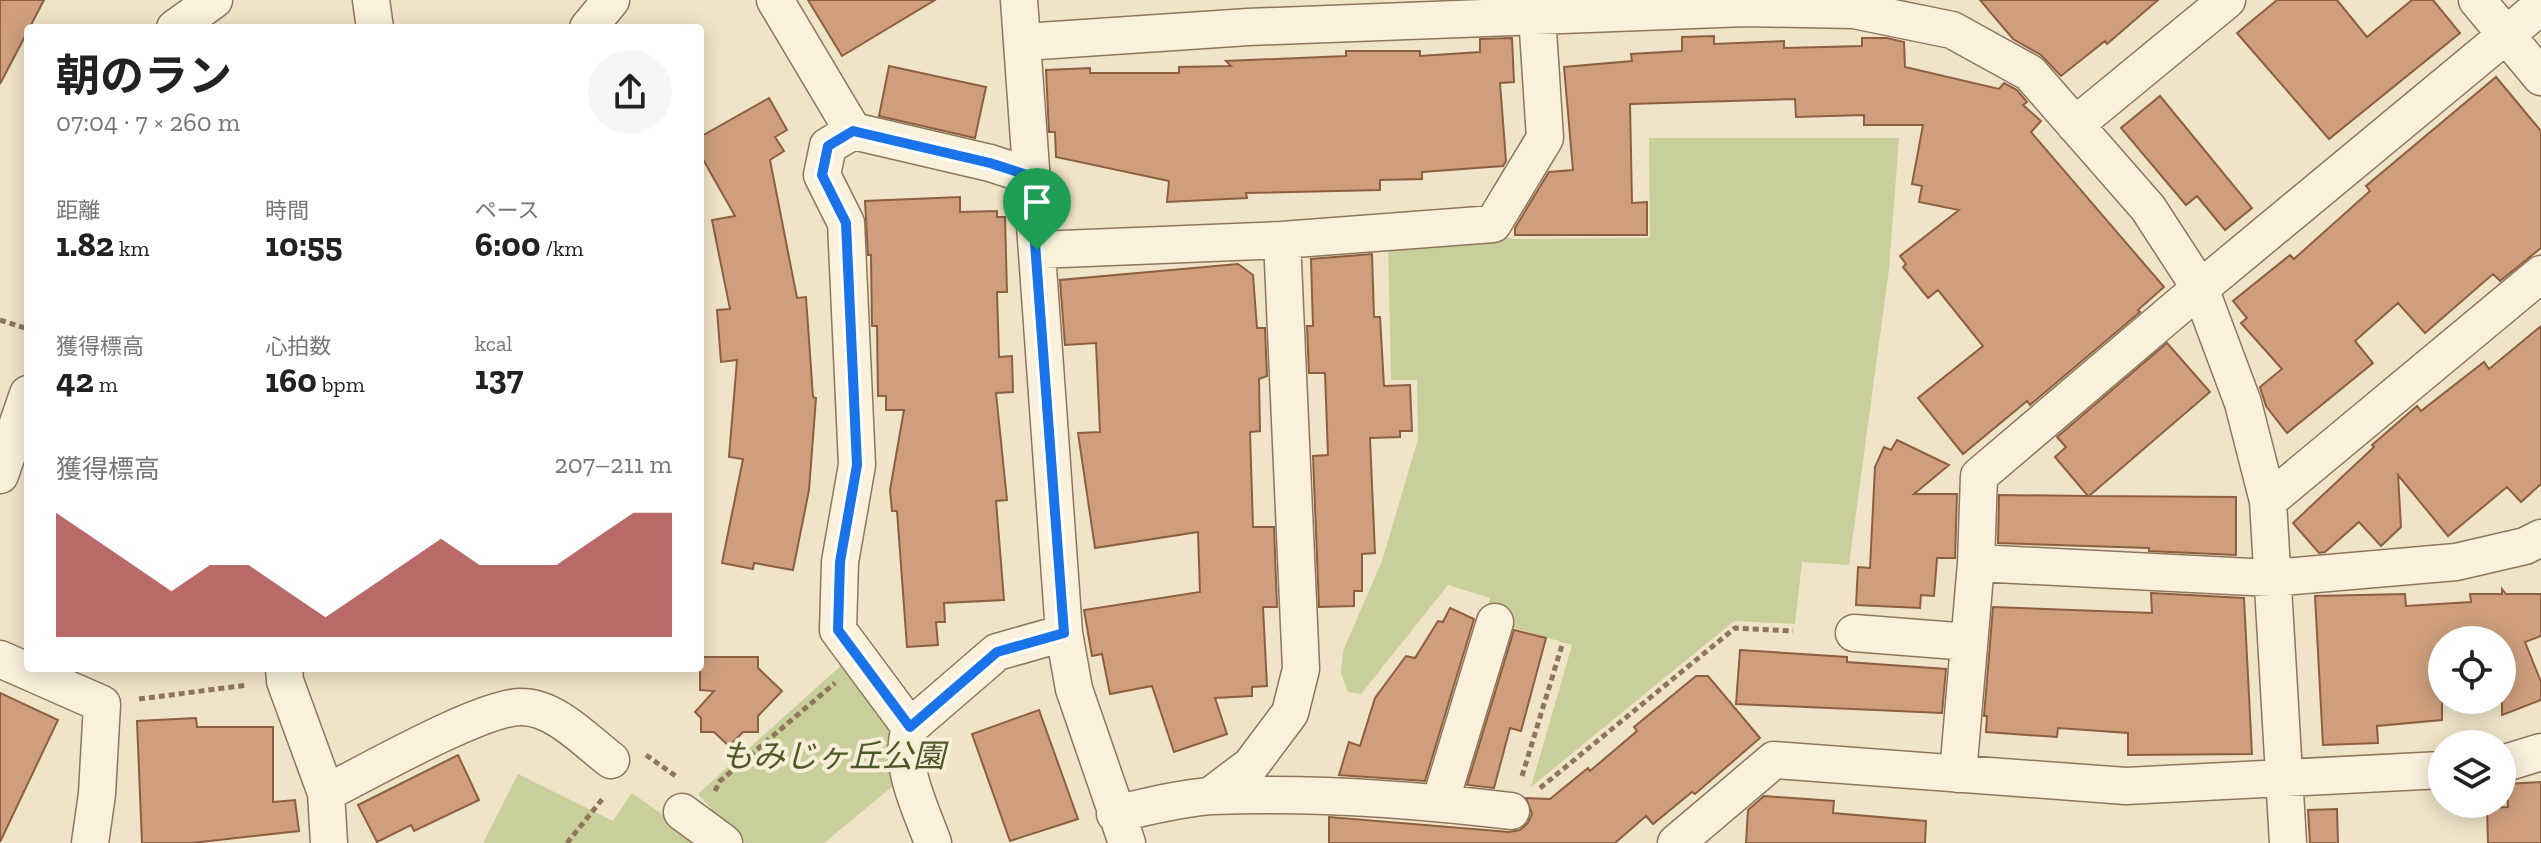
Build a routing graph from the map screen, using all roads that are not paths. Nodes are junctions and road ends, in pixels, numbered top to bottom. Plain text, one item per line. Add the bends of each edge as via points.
1 (214, 0) edge
2 (371, 0) edge
3 (611, 0) edge
4 (775, 0) edge
5 (1019, 0) edge
6 (1275, 0) edge
7 (2227, 0) edge
8 (2477, 0) edge
9 (2541, 6) edge
10 (1536, 8) edge
11 (1899, 8) edge
12 (181, 24) edge
13 (374, 24) edge
14 (591, 24) edge
15 (1248, 27) junction
16 (2506, 35) junction
17 (1024, 42) junction
18 (2541, 77) edge
19 (2075, 125) junction
20 (853, 131) junction
21 (1030, 176) junction
22 (1282, 240) junction
23 (1037, 250) junction
24 (2541, 274) edge
25 (2200, 288) junction
26 (24, 406) edge
27 (0, 475) edge
28 (2268, 501) junction
29 (2541, 538) edge
30 (1976, 563) junction
31 (2271, 578) junction
32 (1495, 622) dead end
33 (1064, 633) junction
34 (1854, 633) dead end
35 (1969, 642) junction
36 (0, 659) edge
37 (24, 670) edge
38 (29, 672) edge
39 (284, 674) edge
40 (910, 727) junction
41 (2541, 752) edge
42 (611, 760) road end
43 (2516, 760) edge
44 (2428, 771) edge
45 (1958, 774) junction
46 (2283, 778) junction
47 (326, 793) junction
48 (1210, 796) junction
49 (1440, 803) junction
50 (1511, 811) road end
51 (682, 812) dead end
52 (1121, 829) edge
53 (90, 843) edge
54 (329, 843) edge
55 (724, 843) edge
56 (933, 843) edge
57 (1676, 843) edge
58 (2288, 843) edge

1 - 12 street
2 - 13 street
3 - 14 street
4 - 20 street
5 - 17 street
6 - 15 street
7 - 19 street
8 - 16 street
9 - 16 street
10 - 11 street
10 - 15 street
10 - 22 street via 1545,138 1493,224
11 - 19 street via 2030,73
15 - 17 street
16 - 18 street
16 - 25 street
17 - 21 street
19 - 25 street via 2148,208
20 - 21 street
20 - 40 street via 828,146 822,175 846,223 857,465 840,562 838,630
21 - 23 street
22 - 23 street
22 - 48 street via 1301,669 1290,713 1251,765
23 - 33 street
24 - 28 street
25 - 28 street via 2243,403
25 - 30 street via 1979,476
26 - 27 street
28 - 31 street
29 - 31 street via 2456,562
30 - 31 street
30 - 35 street
31 - 46 street
32 - 49 street
33 - 40 street via 997,652
33 - 52 street via 1074,689
34 - 35 street
35 - 45 street
36 - 37 street
38 - 53 street via 102,704
39 - 47 street
40 - 56 street via 905,743 908,774
41 - 43 street
42 - 47 street via 550,715 522,707 479,718
44 - 46 street
45 - 46 street via 2126,786
45 - 57 street via 1774,760
46 - 58 street
47 - 54 street
48 - 49 street
48 - 52 street
49 - 50 street
51 - 55 street

